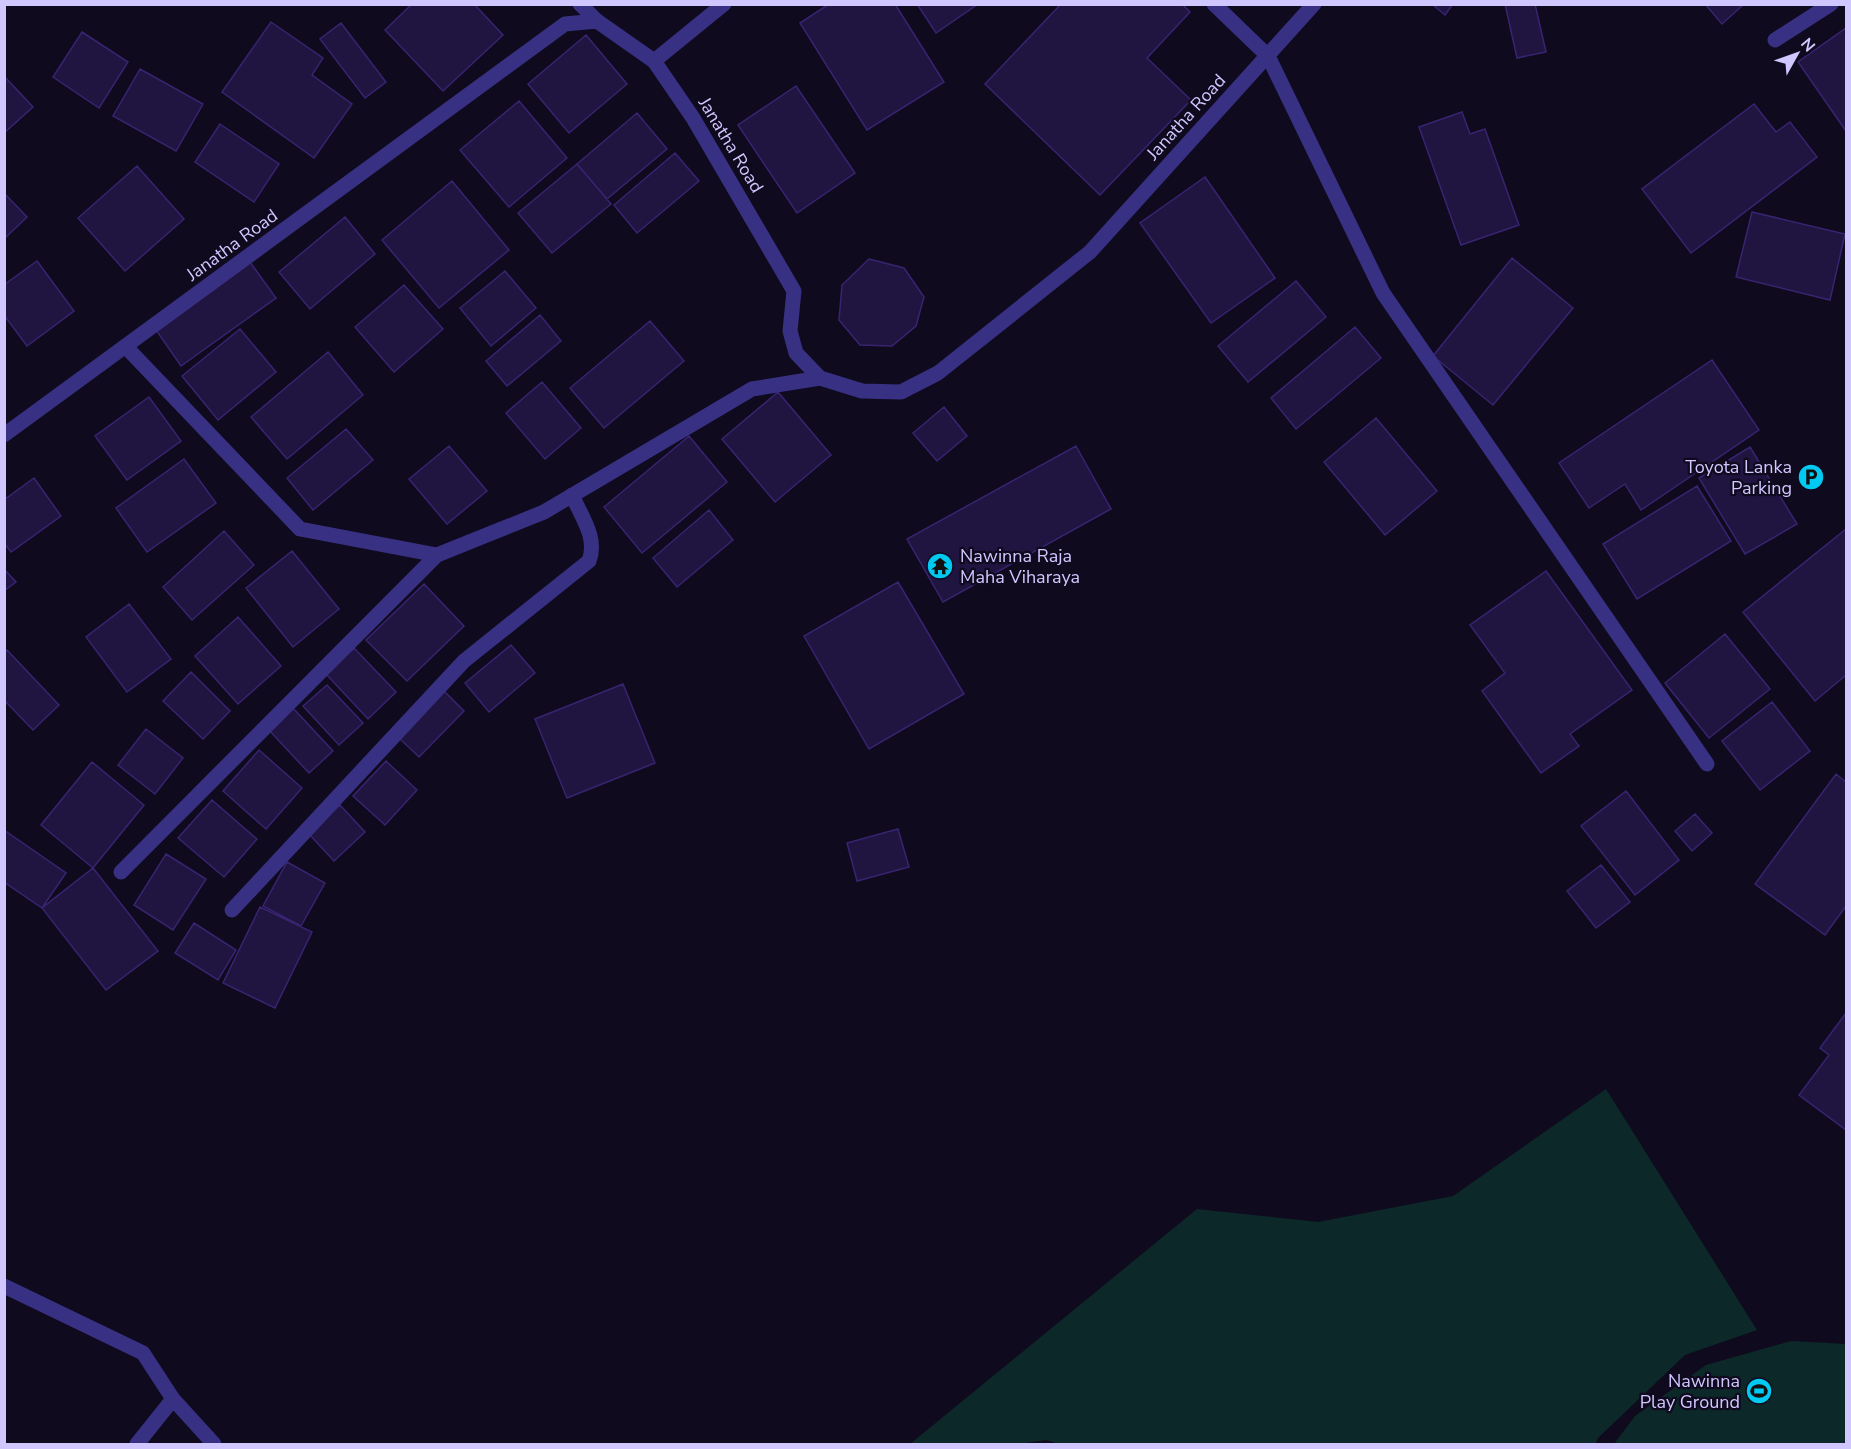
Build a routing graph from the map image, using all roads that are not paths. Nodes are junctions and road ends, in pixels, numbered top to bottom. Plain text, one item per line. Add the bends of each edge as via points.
1 (580, 4) edge
2 (724, 4) edge
3 (1215, 4) edge
4 (1314, 4) edge
5 (1831, 4) edge
6 (597, 21) junction
7 (1775, 40) dead end
8 (1268, 56) junction
9 (654, 61) junction
10 (126, 347) junction
11 (820, 378) junction
12 (4, 435) edge
13 (572, 495) junction
14 (437, 555) junction
15 (1707, 764) dead end
16 (122, 873) dead end
17 (232, 910) dead end
18 (4, 1287) edge
19 (173, 1399) junction
20 (137, 1444) edge
21 (214, 1444) edge

1 - 6 street
2 - 9 street
3 - 8 street
4 - 8 street, Janatha Road
5 - 7 street
6 - 9 street, Janatha Road
6 - 10 street, Janatha Road via 565,24
8 - 11 street, Janatha Road via 1090,252 938,373 901,392 862,391
8 - 15 street via 1383,293
9 - 11 street, Janatha Road via 693,118 794,291 790,331 796,353
10 - 12 street, Janatha Road
10 - 14 street via 300,529
11 - 13 street via 752,389
13 - 14 street via 544,512
13 - 17 street via 591,536 589,561 464,661
14 - 16 street
18 - 19 street via 143,1353
19 - 20 street
19 - 21 street

